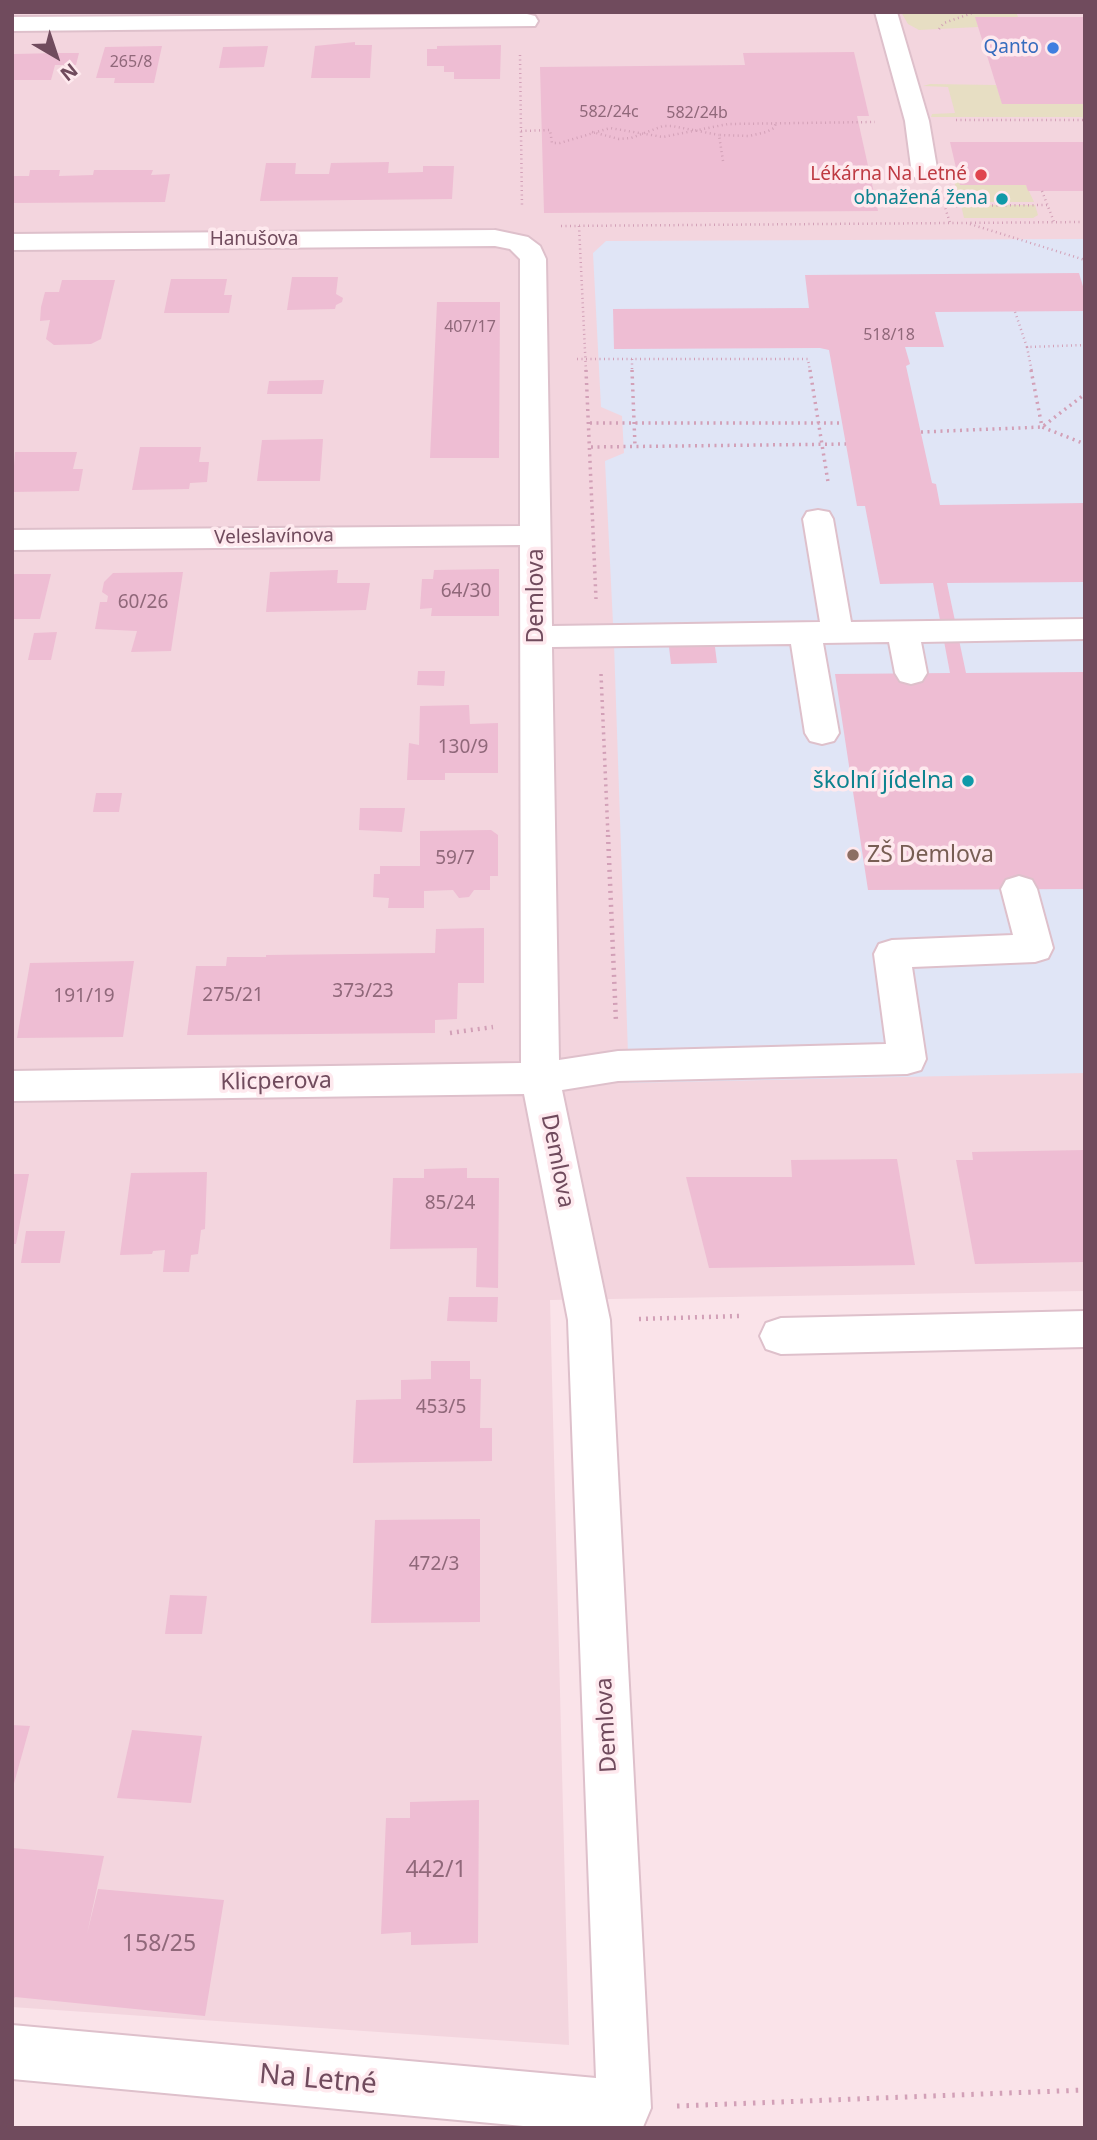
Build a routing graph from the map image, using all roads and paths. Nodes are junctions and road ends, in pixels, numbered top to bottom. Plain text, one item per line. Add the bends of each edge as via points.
1 (886, 12) edge
2 (975, 12) edge
3 (527, 21) joint
4 (12, 24) edge
5 (939, 29) dead end
6 (613, 119) dead end
7 (671, 120) dead end
8 (947, 120) dead end
9 (1085, 120) edge
10 (858, 122) dead end
11 (776, 123) junction
12 (672, 126) junction
13 (613, 128) junction
14 (521, 131) junction
15 (696, 131) junction
16 (592, 132) junction
17 (642, 134) junction
18 (719, 135) junction
19 (723, 161) dead end
20 (925, 174) dead end
21 (1042, 191) dead end
22 (1047, 205) junction
23 (945, 206) dead end
24 (522, 213) dead end
25 (1054, 222) junction
26 (1085, 222) edge
27 (966, 223) junction
28 (556, 226) dead end
29 (579, 226) junction
30 (495, 238) joint
31 (12, 242) edge
32 (1085, 260) edge
33 (1016, 312) dead end
34 (1085, 345) edge
35 (1027, 347) junction
36 (599, 359) dead end
37 (632, 359) junction
38 (1085, 394) edge
39 (635, 423) junction
40 (818, 423) junction
41 (842, 423) dead end
42 (590, 424) junction
43 (1042, 427) junction
44 (920, 432) dead end
45 (822, 444) junction
46 (846, 444) dead end
47 (1085, 444) edge
48 (635, 446) junction
49 (591, 447) junction
50 (818, 519) joint
51 (535, 535) junction
52 (12, 540) edge
53 (597, 611) dead end
54 (1085, 629) edge
55 (903, 631) junction
56 (821, 632) junction
57 (536, 636) junction
58 (600, 669) dead end
59 (911, 673) dead end
60 (822, 733) dead end
61 (1019, 889) dead end
62 (503, 1026) dead end
63 (445, 1034) dead end
64 (618, 1066) junction
65 (540, 1077) junction
66 (12, 1086) edge
67 (1085, 1329) edge
68 (781, 1336) dead end
69 (12, 2052) edge
70 (1085, 2090) edge
71 (624, 2108) junction

1 - 20 street via 917,121
2 - 5 path
3 - 4 street
3 - 14 path via 519,31
6 - 13 path
7 - 12 path
8 - 9 path
10 - 11 path
11 - 15 path via 728,124
11 - 18 path via 766,132 749,136
12 - 15 path
12 - 17 path
13 - 16 path
13 - 17 path
14 - 16 path via 550,130 552,143
14 - 24 path
15 - 17 path via 663,137
15 - 18 path
16 - 17 path via 619,139
18 - 19 path
21 - 22 path
22 - 23 path
22 - 25 path
25 - 26 path
25 - 27 path
27 - 29 path
27 - 32 path
28 - 29 path
29 - 42 path
30 - 31 street, Hanušova
30 - 51 street, Demlova via 519,243 533,259
33 - 35 path
34 - 35 path
35 - 43 path
36 - 37 path
37 - 39 path
37 - 40 path via 808,359
38 - 43 path
39 - 40 path
39 - 42 path
39 - 48 path
40 - 41 path
40 - 45 path
42 - 49 path
43 - 44 path
43 - 47 path
45 - 46 path
45 - 48 path
45 - 50 path via 833,515
48 - 49 path
49 - 53 path
50 - 56 street
51 - 52 street, Veleslavínova
51 - 57 street, Demlova
54 - 55 street
55 - 56 street
55 - 59 street
56 - 57 street
56 - 60 street
57 - 65 street, Demlova
58 - 64 path
61 - 64 street, Klicperova via 1035,948 892,954 907,1059
62 - 63 path
64 - 65 street, Klicperova
65 - 66 street, Klicperova
65 - 71 street, Demlova via 589,1320
67 - 68 street
69 - 71 street, Na Letné
70 - 71 path

